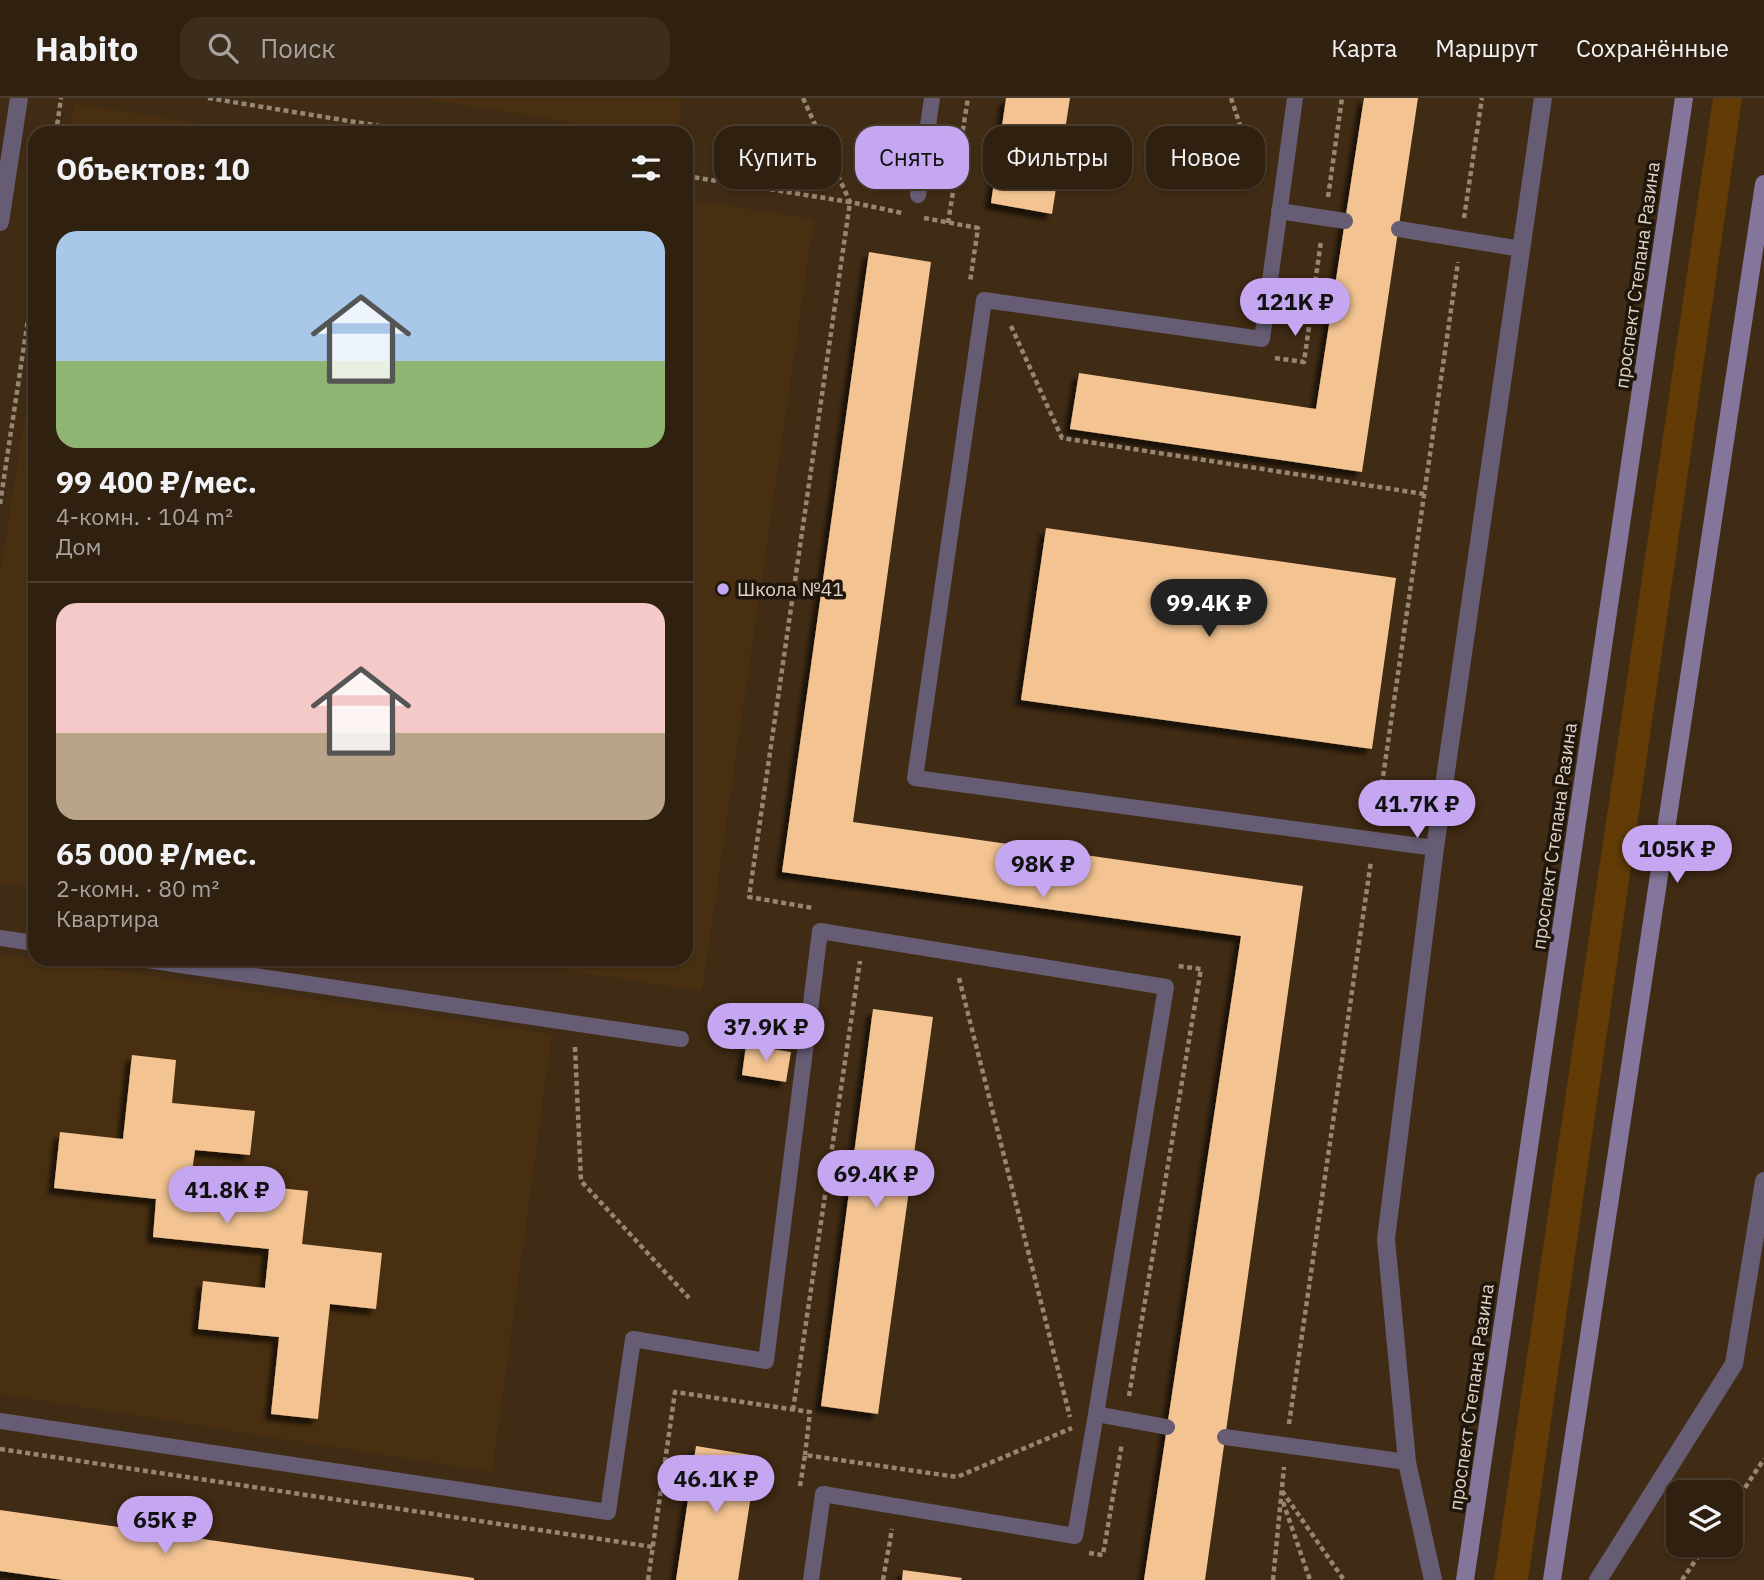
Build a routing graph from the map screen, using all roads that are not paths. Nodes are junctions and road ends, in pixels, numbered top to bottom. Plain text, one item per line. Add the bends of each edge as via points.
1 (19, 98) edge
2 (932, 98) edge
3 (1295, 98) edge
4 (1542, 98) edge
5 (1684, 98) edge
6 (1764, 184) edge
7 (918, 195) dead end
8 (1279, 211) junction
9 (1345, 221) dead end
10 (0, 222) edge
11 (1399, 229) dead end
12 (1521, 248) junction
13 (1435, 848) junction
14 (0, 938) edge
15 (28, 942) edge
16 (187, 966) edge
17 (681, 1039) dead end
18 (1764, 1181) edge
19 (1095, 1418) junction
20 (0, 1421) edge
21 (1167, 1427) dead end
22 (1225, 1437) dead end
23 (1407, 1461) junction
24 (811, 1580) edge
25 (1433, 1580) edge
26 (1465, 1580) edge
27 (1552, 1580) edge
28 (1598, 1580) edge

1 - 10 street
2 - 7 lane
3 - 8 lane
4 - 12 street
5 - 26 main road, проспект Степана Разина
6 - 27 main road
8 - 9 lane
8 - 13 lane via 1262,338 984,300 915,778
11 - 12 lane
12 - 13 street
13 - 23 street via 1386,1239
14 - 15 lane
16 - 17 lane
18 - 28 street via 1734,1364
19 - 20 lane via 1166,987 820,931 766,1360 633,1339 608,1512
19 - 21 lane
19 - 24 lane via 1075,1536 823,1494
22 - 23 lane
23 - 25 street

